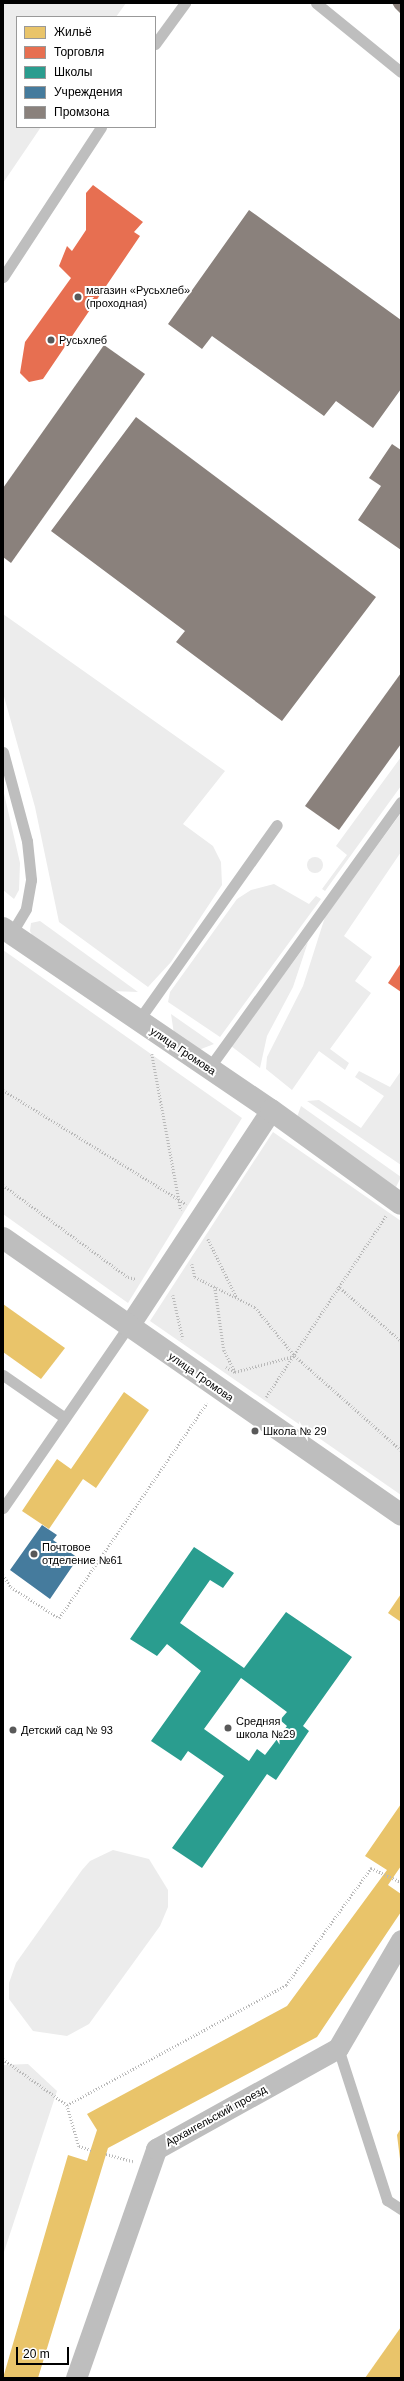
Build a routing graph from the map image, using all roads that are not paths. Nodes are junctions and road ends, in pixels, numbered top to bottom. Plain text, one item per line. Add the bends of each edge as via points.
1 (185, 3) edge
2 (316, 3) edge
3 (156, 43) edge
4 (401, 72) edge
5 (100, 128) edge
6 (3, 277) edge
7 (3, 752) edge
8 (401, 802) edge
9 (277, 825) dead end
10 (7, 931) edge
11 (142, 1023) junction
12 (209, 1068) junction
13 (271, 1110) junction
14 (400, 1200) edge
15 (3, 1238) edge
16 (128, 1327) junction
17 (3, 1375) edge
18 (65, 1418) junction
19 (3, 1508) edge
20 (401, 1515) edge
21 (401, 1940) edge
22 (338, 2048) junction
23 (401, 2209) edge
24 (76, 2378) edge

1 - 3 lane
2 - 4 lane
5 - 6 lane
7 - 10 lane via 27,841 31,880 26,909
8 - 12 lane
9 - 11 lane
10 - 11 street, улица Громова
11 - 12 street, улица Громова
12 - 13 street, улица Громова
13 - 14 street, улица Громова
13 - 16 street
15 - 16 street, улица Громова
16 - 18 lane
16 - 20 street, улица Громова
17 - 18 lane
18 - 19 lane
21 - 22 street
22 - 23 lane via 387,2200
22 - 24 street, Архангельский проезд via 156,2149

